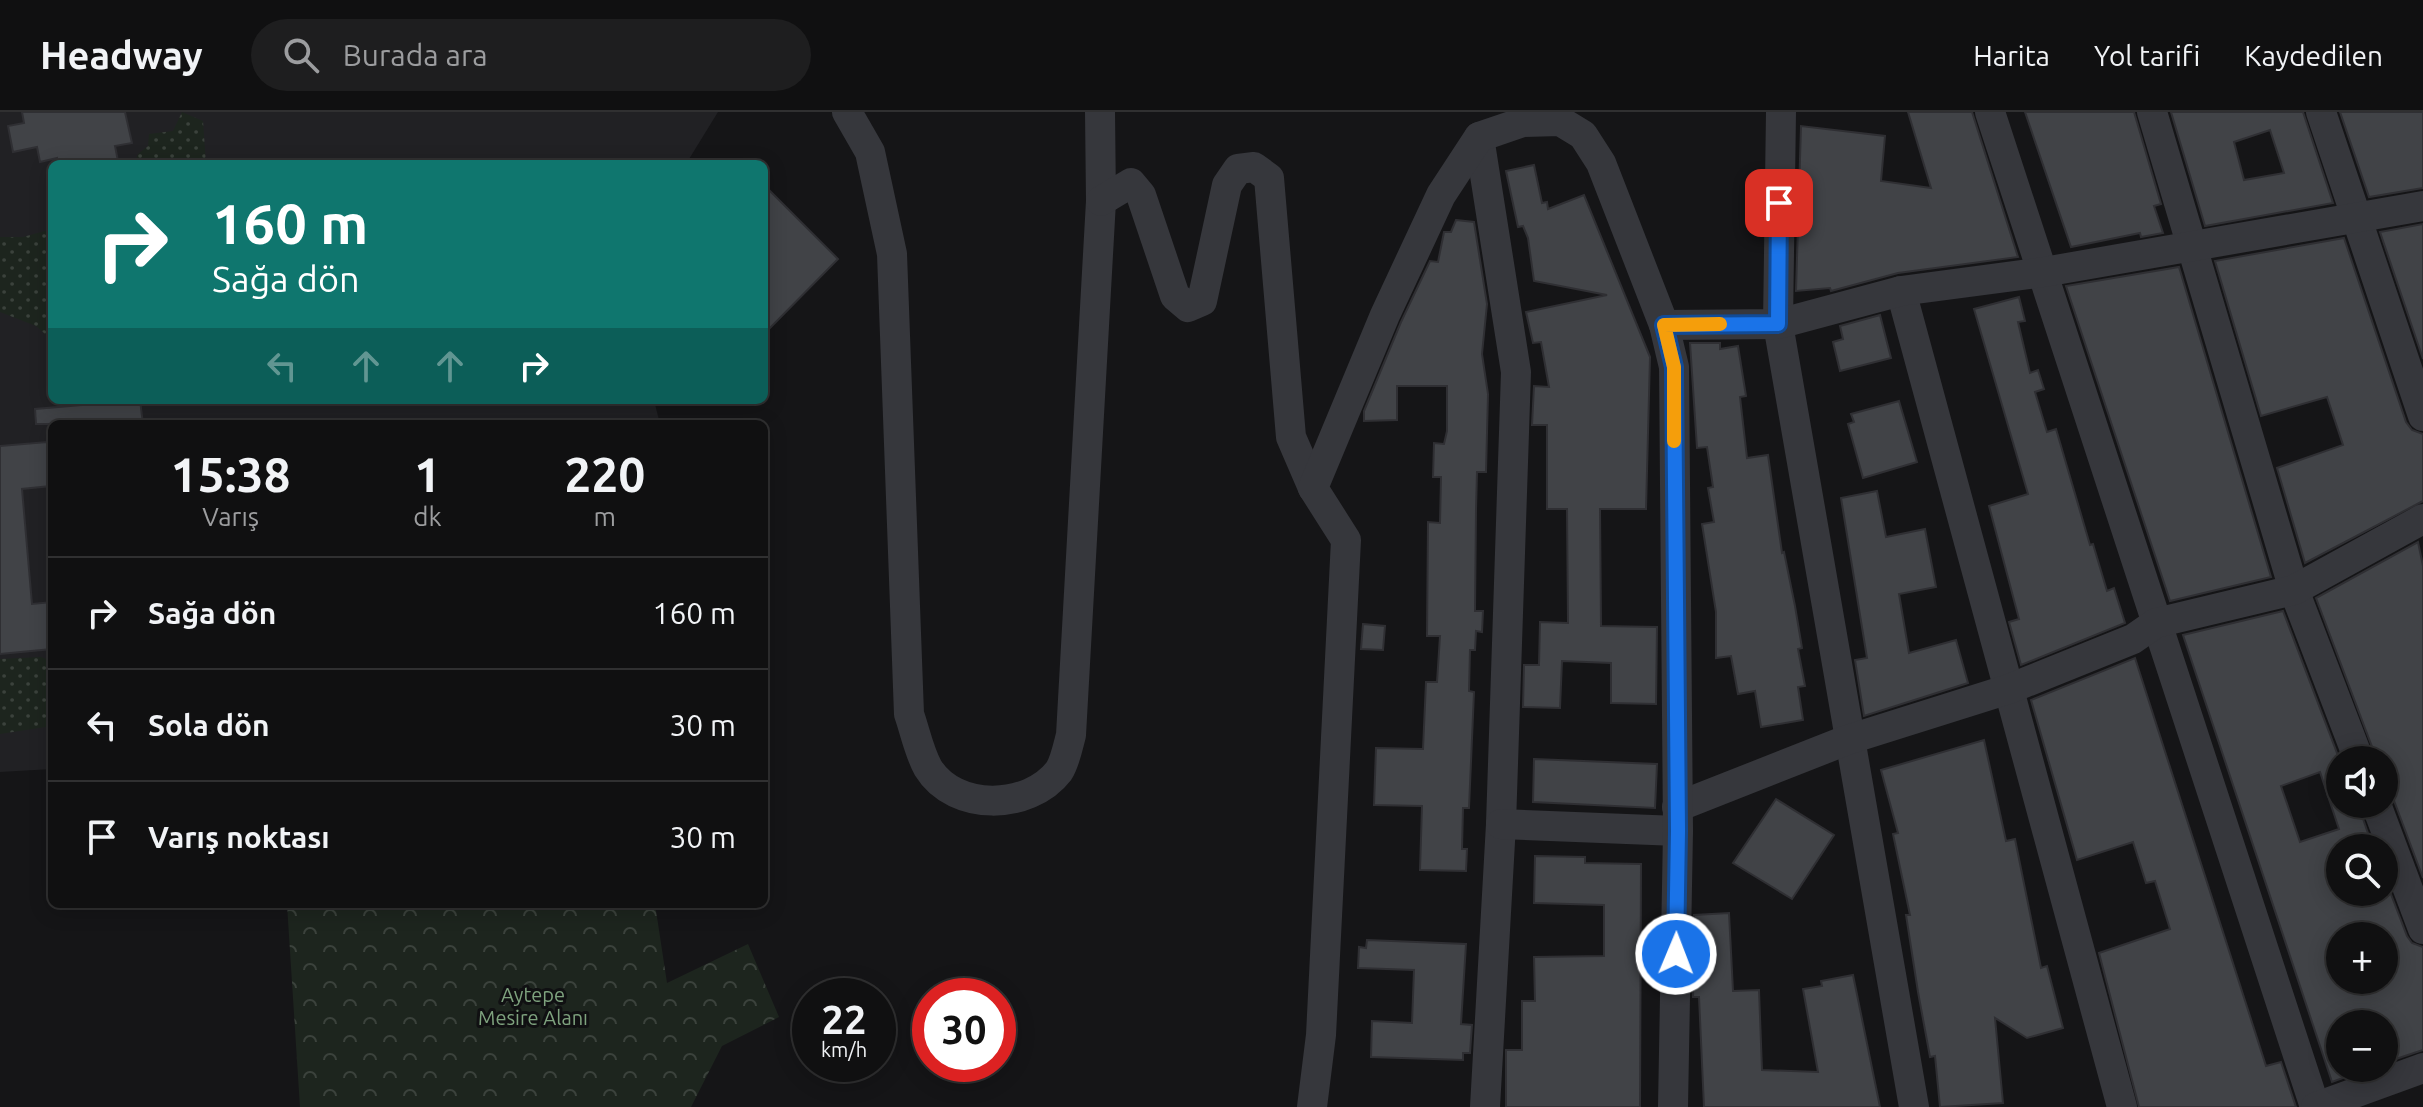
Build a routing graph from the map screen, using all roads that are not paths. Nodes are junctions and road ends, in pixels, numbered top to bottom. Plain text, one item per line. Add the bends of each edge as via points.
1 (847, 112) edge
2 (1100, 112) edge
3 (1781, 112) edge
4 (1990, 112) edge
5 (2152, 112) edge
6 (2321, 112) edge
7 (1479, 137) junction
8 (1101, 201) junction
9 (2423, 206) edge
10 (2356, 218) junction
11 (2191, 247) junction
12 (2044, 272) junction
13 (1901, 291) junction
14 (1778, 324) junction
15 (1664, 325) junction
16 (2423, 416) edge
17 (1313, 488) junction
18 (2423, 520) edge
19 (2294, 590) junction
20 (2156, 623) junction
21 (2009, 689) junction
22 (1847, 740) junction
23 (2354, 746) edge
24 (2383, 818) edge
25 (1678, 819) junction
26 (1501, 824) junction
27 (2413, 874) edge
28 (2423, 929) edge
29 (2423, 1068) edge
30 (1312, 1107) edge
31 (1485, 1107) edge
32 (1673, 1107) edge
33 (1914, 1107) edge
34 (2122, 1107) edge
35 (2316, 1107) edge

1 - 8 street via 870,152 892,254 909,714 929,769 954,791 988,802 1026,796 1059,770 1071,735
2 - 8 street
3 - 14 street
4 - 12 street
5 - 11 street
6 - 10 street
7 - 15 street via 1523,122 1560,121 1583,135 1601,163
7 - 17 street via 1441,195
7 - 26 street via 1516,372
8 - 17 street via 1131,183 1141,195 1175,296 1188,307 1202,301 1227,185 1238,169 1254,167 1269,178 1291,437
9 - 10 street
10 - 11 street
10 - 16 street
11 - 12 street
11 - 19 street
12 - 13 street
12 - 20 street
13 - 14 street
13 - 21 street
14 - 15 street
14 - 22 street
15 - 25 street via 1674,367
17 - 30 street via 1346,540 1321,1035
18 - 19 street
19 - 20 street
19 - 23 street
20 - 21 street via 2133,639
20 - 35 street
21 - 22 street
21 - 34 street
22 - 25 street
22 - 33 street
24 - 27 street
25 - 26 street
25 - 32 street
26 - 31 street
27 - 28 street
29 - 35 street

